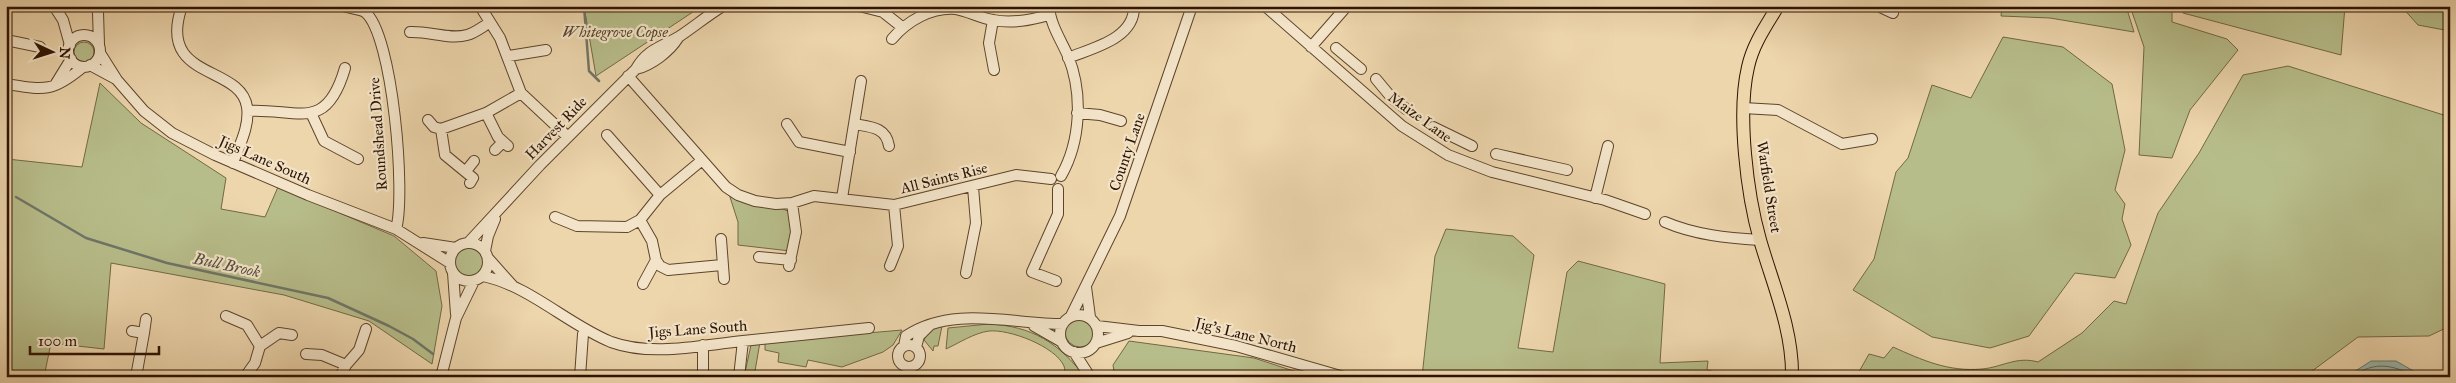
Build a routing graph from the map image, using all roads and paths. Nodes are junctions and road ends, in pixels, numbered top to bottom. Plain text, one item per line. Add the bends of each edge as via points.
1 (54, 6) edge
2 (182, 6) edge
3 (343, 6) edge
4 (480, 6) edge
5 (723, 6) edge
6 (859, 6) edge
7 (1134, 6) edge
8 (1191, 6) edge
9 (1265, 6) edge
10 (1347, 6) edge
11 (1778, 6) edge
12 (1878, 6) edge
13 (956, 8) edge
14 (99, 9) edge
15 (366, 9) edge
16 (1049, 11) edge
17 (1893, 13) dead end
18 (63, 20) junction
19 (994, 20) junction
20 (489, 23) junction
21 (902, 27) junction
22 (410, 32) dead end
23 (85, 36) junction
24 (892, 38) dead end
25 (6, 40) edge
26 (70, 45) junction
27 (40, 47) dead end
28 (1311, 48) junction
29 (1336, 48) dead end
30 (99, 49) junction
31 (546, 50) dead end
32 (509, 56) junction
33 (1068, 58) junction
34 (71, 59) junction
35 (1350, 61) junction
36 (86, 66) junction
37 (345, 68) dead end
38 (1361, 69) dead end
39 (994, 70) dead end
40 (1340, 72) junction
41 (628, 76) junction
42 (1376, 79) dead end
43 (116, 80) junction
44 (861, 81) dead end
45 (6, 84) edge
46 (54, 86) junction
47 (522, 93) junction
48 (1391, 97) junction
49 (1381, 108) junction
50 (1743, 108) junction
51 (1406, 109) dead end
52 (248, 111) junction
53 (311, 113) junction
54 (486, 113) junction
55 (1077, 113) junction
56 (428, 120) dead end
57 (1121, 121) dead end
58 (787, 124) dead end
59 (854, 124) junction
60 (1433, 127) dead end
61 (441, 129) junction
62 (607, 135) dead end
63 (568, 137) junction
64 (1456, 138) junction
65 (1872, 139) dead end
66 (889, 146) dead end
67 (1472, 146) dead end
68 (1608, 146) dead end
69 (495, 150) dead end
70 (850, 152) junction
71 (1496, 154) dead end
72 (1448, 155) junction
73 (358, 159) dead end
74 (1519, 159) junction
75 (474, 161) dead end
76 (701, 161) junction
77 (233, 163) junction
78 (1566, 170) dead end
79 (466, 171) junction
80 (1056, 178) junction
81 (1516, 178) junction
82 (470, 183) dead end
83 (974, 187) junction
84 (660, 195) junction
85 (842, 198) junction
86 (1595, 198) junction
87 (792, 203) junction
88 (894, 205) junction
89 (499, 211) junction
90 (1645, 214) dead end
91 (555, 217) dead end
92 (640, 220) junction
93 (1665, 222) dead end
94 (396, 229) junction
95 (721, 239) dead end
96 (1760, 240) junction
97 (419, 242) junction
98 (468, 243) junction
99 (456, 248) junction
100 (487, 254) junction
101 (759, 257) dead end
102 (656, 260) junction
103 (722, 265) junction
104 (890, 266) dead end
105 (452, 268) junction
106 (966, 273) dead end
107 (478, 279) junction
108 (724, 279) dead end
109 (1056, 281) dead end
110 (643, 284) dead end
111 (1086, 286) junction
112 (514, 287) junction
113 (226, 316) dead end
114 (1072, 316) junction
115 (456, 318) junction
116 (1090, 318) junction
117 (146, 319) dead end
118 (1024, 322) junction
119 (931, 324) junction
120 (1062, 324) junction
121 (1097, 326) junction
122 (868, 328) dead end
123 (366, 329) dead end
124 (586, 330) junction
125 (132, 331) dead end
126 (1139, 331) junction
127 (144, 333) junction
128 (292, 335) dead end
129 (743, 341) junction
130 (1062, 342) junction
131 (1096, 343) junction
132 (703, 345) junction
133 (260, 346) junction
134 (904, 346) junction
135 (916, 347) junction
136 (1074, 352) junction
137 (1087, 352) junction
138 (306, 354) dead end
139 (346, 365) junction
140 (1332, 375) edge
141 (136, 377) edge
142 (220, 377) edge
143 (226, 377) edge
144 (245, 377) edge
145 (340, 377) edge
146 (441, 377) edge
147 (580, 377) edge
148 (704, 377) edge
149 (739, 377) edge
150 (1092, 377) edge
151 (1344, 377) edge
152 (1792, 377) edge

1 - 18 street
2 - 52 street via 176,31 182,50 192,63 237,90
3 - 15 street, Roundshead Drive
4 - 20 street
5 - 41 street, Harvest Ride via 678,37 673,45 646,66
6 - 21 street via 883,12
7 - 33 street via 1130,23 1117,38
8 - 111 street, County Lane via 1120,216
9 - 28 street, Maize Lane
10 - 28 street
11 - 50 main road, Warfield Street via 1757,40 1748,65
12 - 17 street
13 - 19 street
13 - 21 street via 917,17
14 - 23 street
14 - 30 street
15 - 94 street, Roundshead Drive via 389,67 398,178
16 - 19 street via 1023,22
16 - 33 street
18 - 23 street
18 - 26 street
19 - 39 street via 989,43
20 - 22 street via 468,35
20 - 32 street
21 - 24 street
23 - 26 street
23 - 30 street
25 - 27 street
26 - 34 street
28 - 40 street, Maize Lane
29 - 35 street
30 - 36 street via 97,60
30 - 43 street, Jigs Lane South
31 - 32 street
32 - 47 street
33 - 55 street via 1077,89
34 - 36 street
34 - 46 street
35 - 38 street
35 - 40 street
36 - 43 street, Jigs Lane South
36 - 46 street
37 - 53 street via 340,87 325,106
40 - 49 street, Maize Lane
41 - 63 street, Harvest Ride
41 - 76 street, All Saints Rise
42 - 48 street
43 - 77 street, Jigs Lane South via 164,128
44 - 59 street
45 - 46 street via 38,89
47 - 54 street
47 - 63 street
48 - 49 street
48 - 51 street
49 - 72 street, Maize Lane via 1402,126
50 - 65 street via 1778,110 1842,144
50 - 96 main road, Warfield Street via 1749,179
52 - 53 street
52 - 77 street
53 - 73 street via 324,140
54 - 61 street
54 - 69 street via 505,144
55 - 57 street
55 - 80 street via 1074,144
56 - 61 street
58 - 70 street via 799,142
59 - 66 street via 880,129
59 - 70 street
60 - 64 street
61 - 79 street via 445,154
62 - 84 street
63 - 89 street, Harvest Ride
64 - 67 street
64 - 72 street
68 - 86 street
70 - 85 street
71 - 74 street
72 - 81 street, Maize Lane
74 - 78 street
74 - 81 street
75 - 79 street
76 - 84 street
76 - 87 street, All Saints Rise via 738,195 755,202
77 - 94 street, Jigs Lane South
79 - 82 street via 473,178
80 - 83 street, All Saints Rise via 1016,175
80 - 109 street via 1052,186 1058,188 1058,214 1032,272
81 - 86 street, Maize Lane
83 - 88 street, All Saints Rise
83 - 106 street via 976,223
84 - 92 street
85 - 87 street, All Saints Rise via 814,196
85 - 88 street, All Saints Rise
86 - 90 street, Maize Lane
87 - 101 street via 796,232 790,263
88 - 104 street via 898,246
89 - 98 street, Harvest Ride
89 - 100 street, Harvest Ride via 488,236
91 - 92 street via 577,226 609,228 627,227
92 - 102 street via 652,241
93 - 96 street via 1709,236
94 - 97 street, Jigs Lane South
95 - 103 street
96 - 152 main road, Warfield Street via 1786,327
97 - 99 street, Jigs Lane South
97 - 105 street, Jigs Lane South
98 - 99 street
98 - 100 street via 475,244
99 - 105 street
100 - 107 street via 489,264
100 - 112 street, Jigs Lane South
102 - 103 street via 668,270
102 - 110 street
103 - 108 street
105 - 107 street via 462,280
105 - 115 street
107 - 112 street, Jigs Lane South
107 - 115 street
111 - 114 street, County Lane
111 - 116 street
112 - 124 street, Jigs Lane South
113 - 133 street via 247,326
114 - 116 street via 1079,314
114 - 120 street
115 - 146 street
116 - 121 street
117 - 127 street
118 - 119 street via 987,317
118 - 120 street
118 - 130 street
119 - 134 street via 906,336
119 - 135 street via 919,336
120 - 130 street
121 - 126 street, Jig's Lane North
121 - 131 street via 1099,335
122 - 129 street, Jigs Lane South
123 - 139 street via 359,350
124 - 132 street, Jigs Lane South via 613,342 645,349
124 - 147 street
125 - 127 street
126 - 131 street, Jig's Lane North
126 - 140 street, Jig's Lane North via 1162,331 1236,346
127 - 141 street
128 - 133 street via 279,333
129 - 132 street, Jigs Lane South
129 - 149 street
130 - 136 street
131 - 137 street
132 - 148 street
133 - 144 street via 255,363
134 - 135 street
134 - 135 street via 899,360 909,366 920,359
136 - 137 street
136 - 150 street
137 - 150 street
138 - 139 street via 322,355
139 - 145 street
140 - 151 street, Jig's Lane North
142 - 143 street

